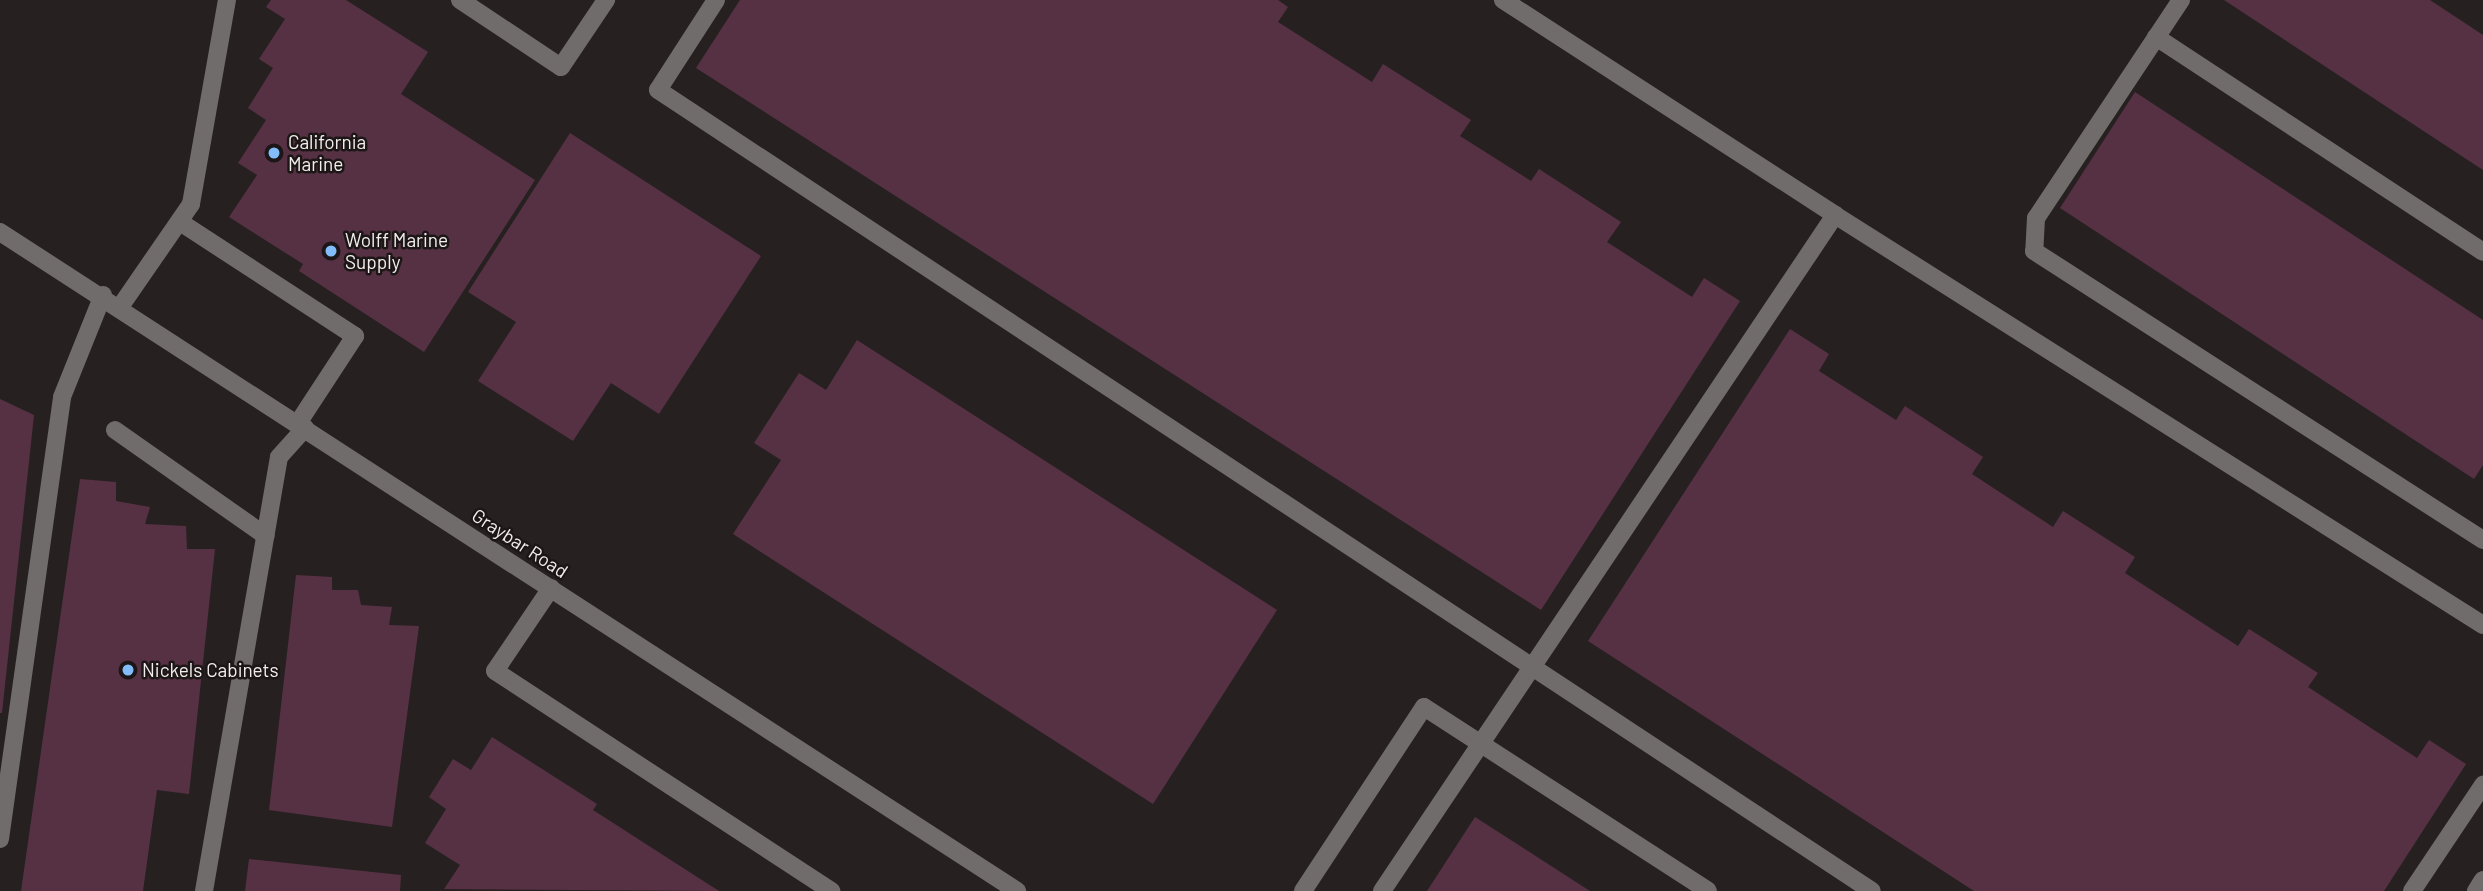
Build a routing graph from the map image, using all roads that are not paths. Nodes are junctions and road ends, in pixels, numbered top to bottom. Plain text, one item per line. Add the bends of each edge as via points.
1 (227, 0) edge
2 (460, 0) edge
3 (606, 0) edge
4 (716, 0) edge
5 (1503, 0) edge
6 (2181, 0) edge
7 (2156, 37) junction
8 (1835, 215) junction
9 (180, 222) junction
10 (0, 232) edge
11 (2483, 252) edge
12 (103, 295) junction
13 (120, 307) junction
14 (302, 425) junction
15 (115, 430) dead end
16 (2481, 533) edge
17 (266, 536) junction
18 (551, 588) junction
19 (2483, 625) edge
20 (1532, 668) junction
21 (1481, 744) junction
22 (2483, 785) edge
23 (0, 839) edge
24 (2483, 880) edge
25 (204, 891) edge
26 (831, 891) edge
27 (1017, 891) edge
28 (1303, 891) edge
29 (1382, 891) edge
30 (1709, 891) edge
31 (1872, 891) edge
32 (2412, 891) edge
33 (2476, 891) edge

1 - 9 street via 191,204
2 - 3 street via 561,67
4 - 20 street via 658,90
5 - 8 street
6 - 7 street
7 - 11 street
7 - 16 street via 2036,218 2034,251
8 - 19 street
8 - 20 street
9 - 13 street
9 - 14 street via 355,336
10 - 12 street, Graybar Road
12 - 13 street, Graybar Road
12 - 23 street via 62,397
13 - 14 street, Graybar Road
14 - 17 street via 279,457
14 - 18 street, Graybar Road
15 - 17 street
17 - 25 street
18 - 26 street via 495,671
18 - 27 street, Graybar Road
20 - 21 street
20 - 31 street
21 - 28 street via 1424,708
21 - 29 street
21 - 30 street
22 - 32 street
24 - 33 street

